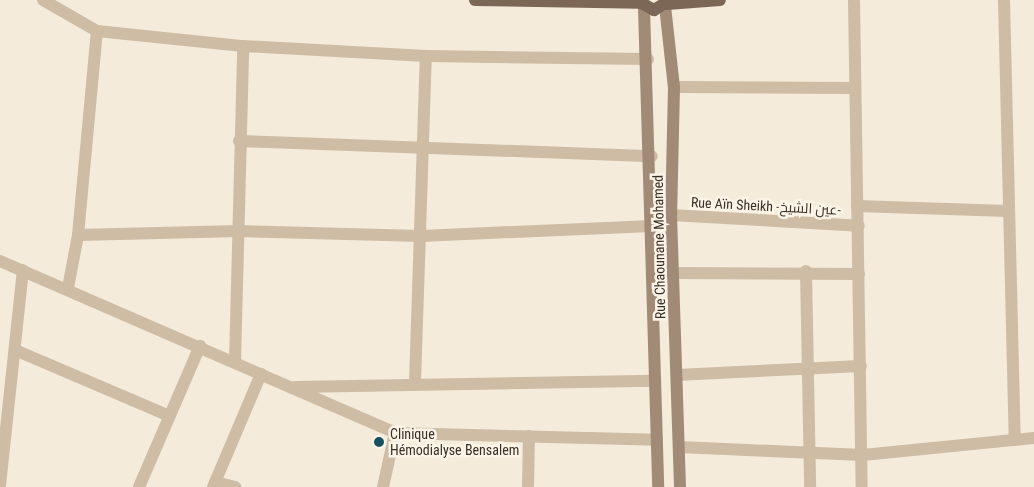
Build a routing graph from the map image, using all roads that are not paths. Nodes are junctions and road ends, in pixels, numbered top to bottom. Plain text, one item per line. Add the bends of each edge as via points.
1 (43, 0) edge
2 (475, 0) edge
3 (720, 0) edge
4 (854, 0) edge
5 (1004, 0) edge
6 (667, 3) edge
7 (640, 4) edge
8 (97, 31) junction
9 (243, 46) junction
10 (426, 56) junction
11 (648, 59) junction
12 (674, 87) junction
13 (855, 88) junction
14 (239, 141) junction
15 (424, 150) junction
16 (652, 156) junction
17 (857, 206) junction
18 (1008, 211) junction
19 (671, 215) junction
20 (652, 226) junction
21 (859, 226) junction
22 (239, 231) junction
23 (78, 235) junction
24 (421, 236) junction
25 (0, 261) edge
26 (23, 270) junction
27 (806, 271) junction
28 (674, 273) junction
29 (859, 274) junction
30 (68, 288) junction
31 (200, 346) junction
32 (15, 350) junction
33 (234, 362) junction
34 (808, 366) junction
35 (861, 366) junction
36 (262, 374) junction
37 (677, 375) junction
38 (655, 381) junction
39 (415, 382) junction
40 (291, 388) junction
41 (170, 416) junction
42 (395, 433) junction
43 (528, 436) junction
44 (1034, 438) edge
45 (657, 440) junction
46 (1015, 440) junction
47 (679, 446) junction
48 (810, 450) junction
49 (863, 455) junction
50 (214, 484) edge
51 (0, 485) edge
52 (139, 487) edge
53 (236, 487) edge
54 (383, 487) edge
55 (528, 487) edge
56 (658, 487) edge
57 (680, 487) edge
58 (810, 487) edge
59 (862, 487) edge

1 - 8 street
2 - 7 main road
3 - 6 main road
4 - 13 street, Rue Aïn Sheikh -عين الشيخ-
5 - 18 street
6 - 7 main road
6 - 12 street, Rue Chaounane Mohamed
7 - 11 street, Rue Chaounane Mohamed
8 - 9 street
8 - 23 street
9 - 10 street
9 - 14 street
10 - 11 street
10 - 15 street
11 - 16 street, Rue Chaounane Mohamed
12 - 13 street
12 - 19 street, Rue Chaounane Mohamed
13 - 17 street, Rue Aïn Sheikh -عين الشيخ-
14 - 15 street
14 - 22 street
15 - 16 street
15 - 24 street
16 - 20 street, Rue Chaounane Mohamed
17 - 18 street, Rue Aïn Sheikh -عين الشيخ-
17 - 21 street, Rue Aïn Sheikh -عين الشيخ-
18 - 46 street
19 - 21 street, Rue Aïn Sheikh -عين الشيخ-
19 - 28 street, Rue Chaounane Mohamed
20 - 24 street
20 - 38 street, Rue Chaounane Mohamed
21 - 29 street, Rue Aïn Sheikh -عين الشيخ-
22 - 23 street
22 - 24 street
22 - 33 street
23 - 30 street
24 - 39 street
25 - 26 street
26 - 30 street
26 - 32 street
27 - 28 street
27 - 29 street
27 - 34 street
28 - 37 street, Rue Chaounane Mohamed
29 - 35 street, Rue Aïn Sheikh -عين الشيخ-
30 - 31 street
31 - 33 street
31 - 41 street
32 - 41 street
32 - 51 street
33 - 36 street
34 - 35 street
34 - 37 street
34 - 48 street
35 - 49 street, Rue Aïn Sheikh -عين الشيخ-
36 - 40 street
36 - 50 street
37 - 47 street, Rue Chaounane Mohamed
38 - 39 street
38 - 45 street, Rue Chaounane Mohamed
39 - 40 street
40 - 42 street
41 - 52 street
42 - 43 street
42 - 54 street
43 - 45 street
43 - 55 street
44 - 46 street
45 - 56 street, Rue Chaounane Mohamed
46 - 49 street
47 - 48 street
47 - 57 street, Rue Chaounane Mohamed
48 - 49 street
48 - 58 street
49 - 59 street, Rue Aïn Sheikh -عين الشيخ-
50 - 53 street

